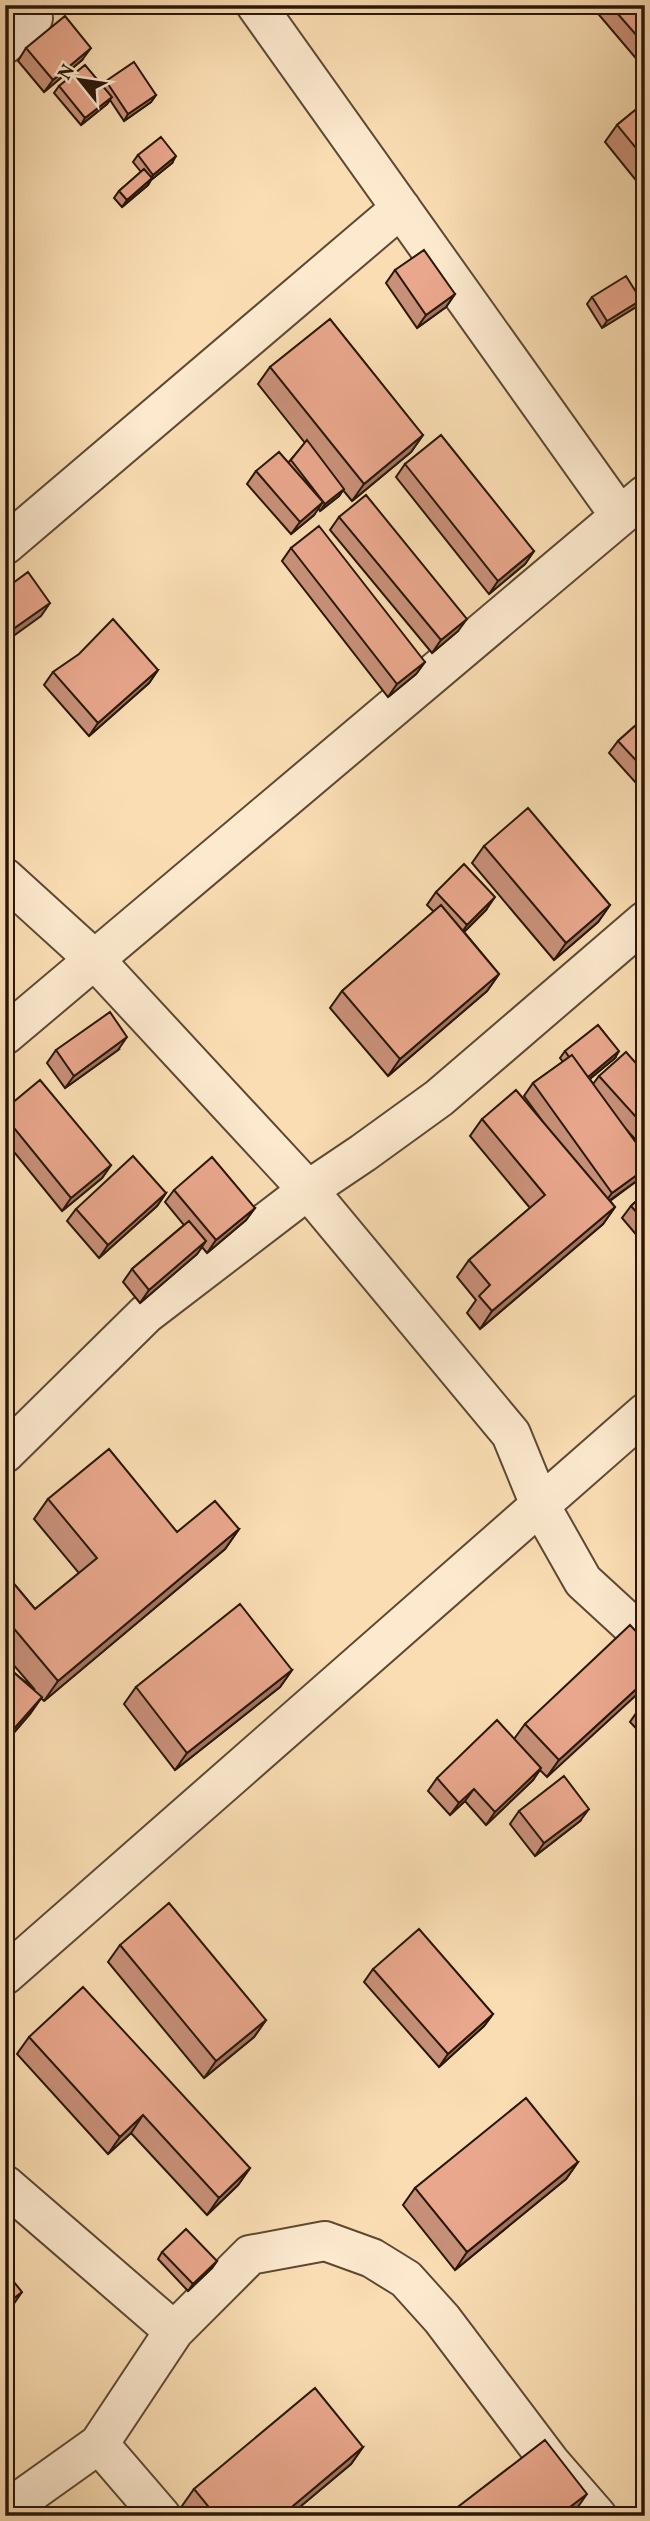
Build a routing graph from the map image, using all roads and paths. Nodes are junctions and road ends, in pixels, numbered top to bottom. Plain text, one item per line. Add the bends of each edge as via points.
1 (256, 5) edge
2 (33, 18) dead end
3 (5, 44) edge
4 (401, 208) junction
5 (632, 506) edge
6 (5, 545) edge
7 (5, 878) edge
8 (645, 921) edge
9 (94, 959) junction
10 (5, 1035) edge
11 (308, 1190) junction
12 (645, 1413) edge
13 (5, 1453) edge
14 (540, 1505) junction
15 (645, 1638) edge
16 (5, 1975) edge
17 (5, 2185) edge
18 (174, 2331) junction
19 (99, 2444) junction
20 (5, 2511) edge
21 (161, 2516) edge
22 (597, 2516) edge

1 - 4 street
2 - 3 street
4 - 5 street
4 - 6 street
5 - 9 street
7 - 9 street
8 - 11 street via 439,1098
9 - 10 street
9 - 11 street
11 - 13 street via 146,1314
11 - 14 street via 511,1434
12 - 14 street
14 - 15 street via 583,1581
14 - 16 street
17 - 18 street
18 - 19 street
18 - 22 street via 250,2255 325,2241 372,2258 406,2279 442,2319 550,2462
19 - 20 street
19 - 21 street

